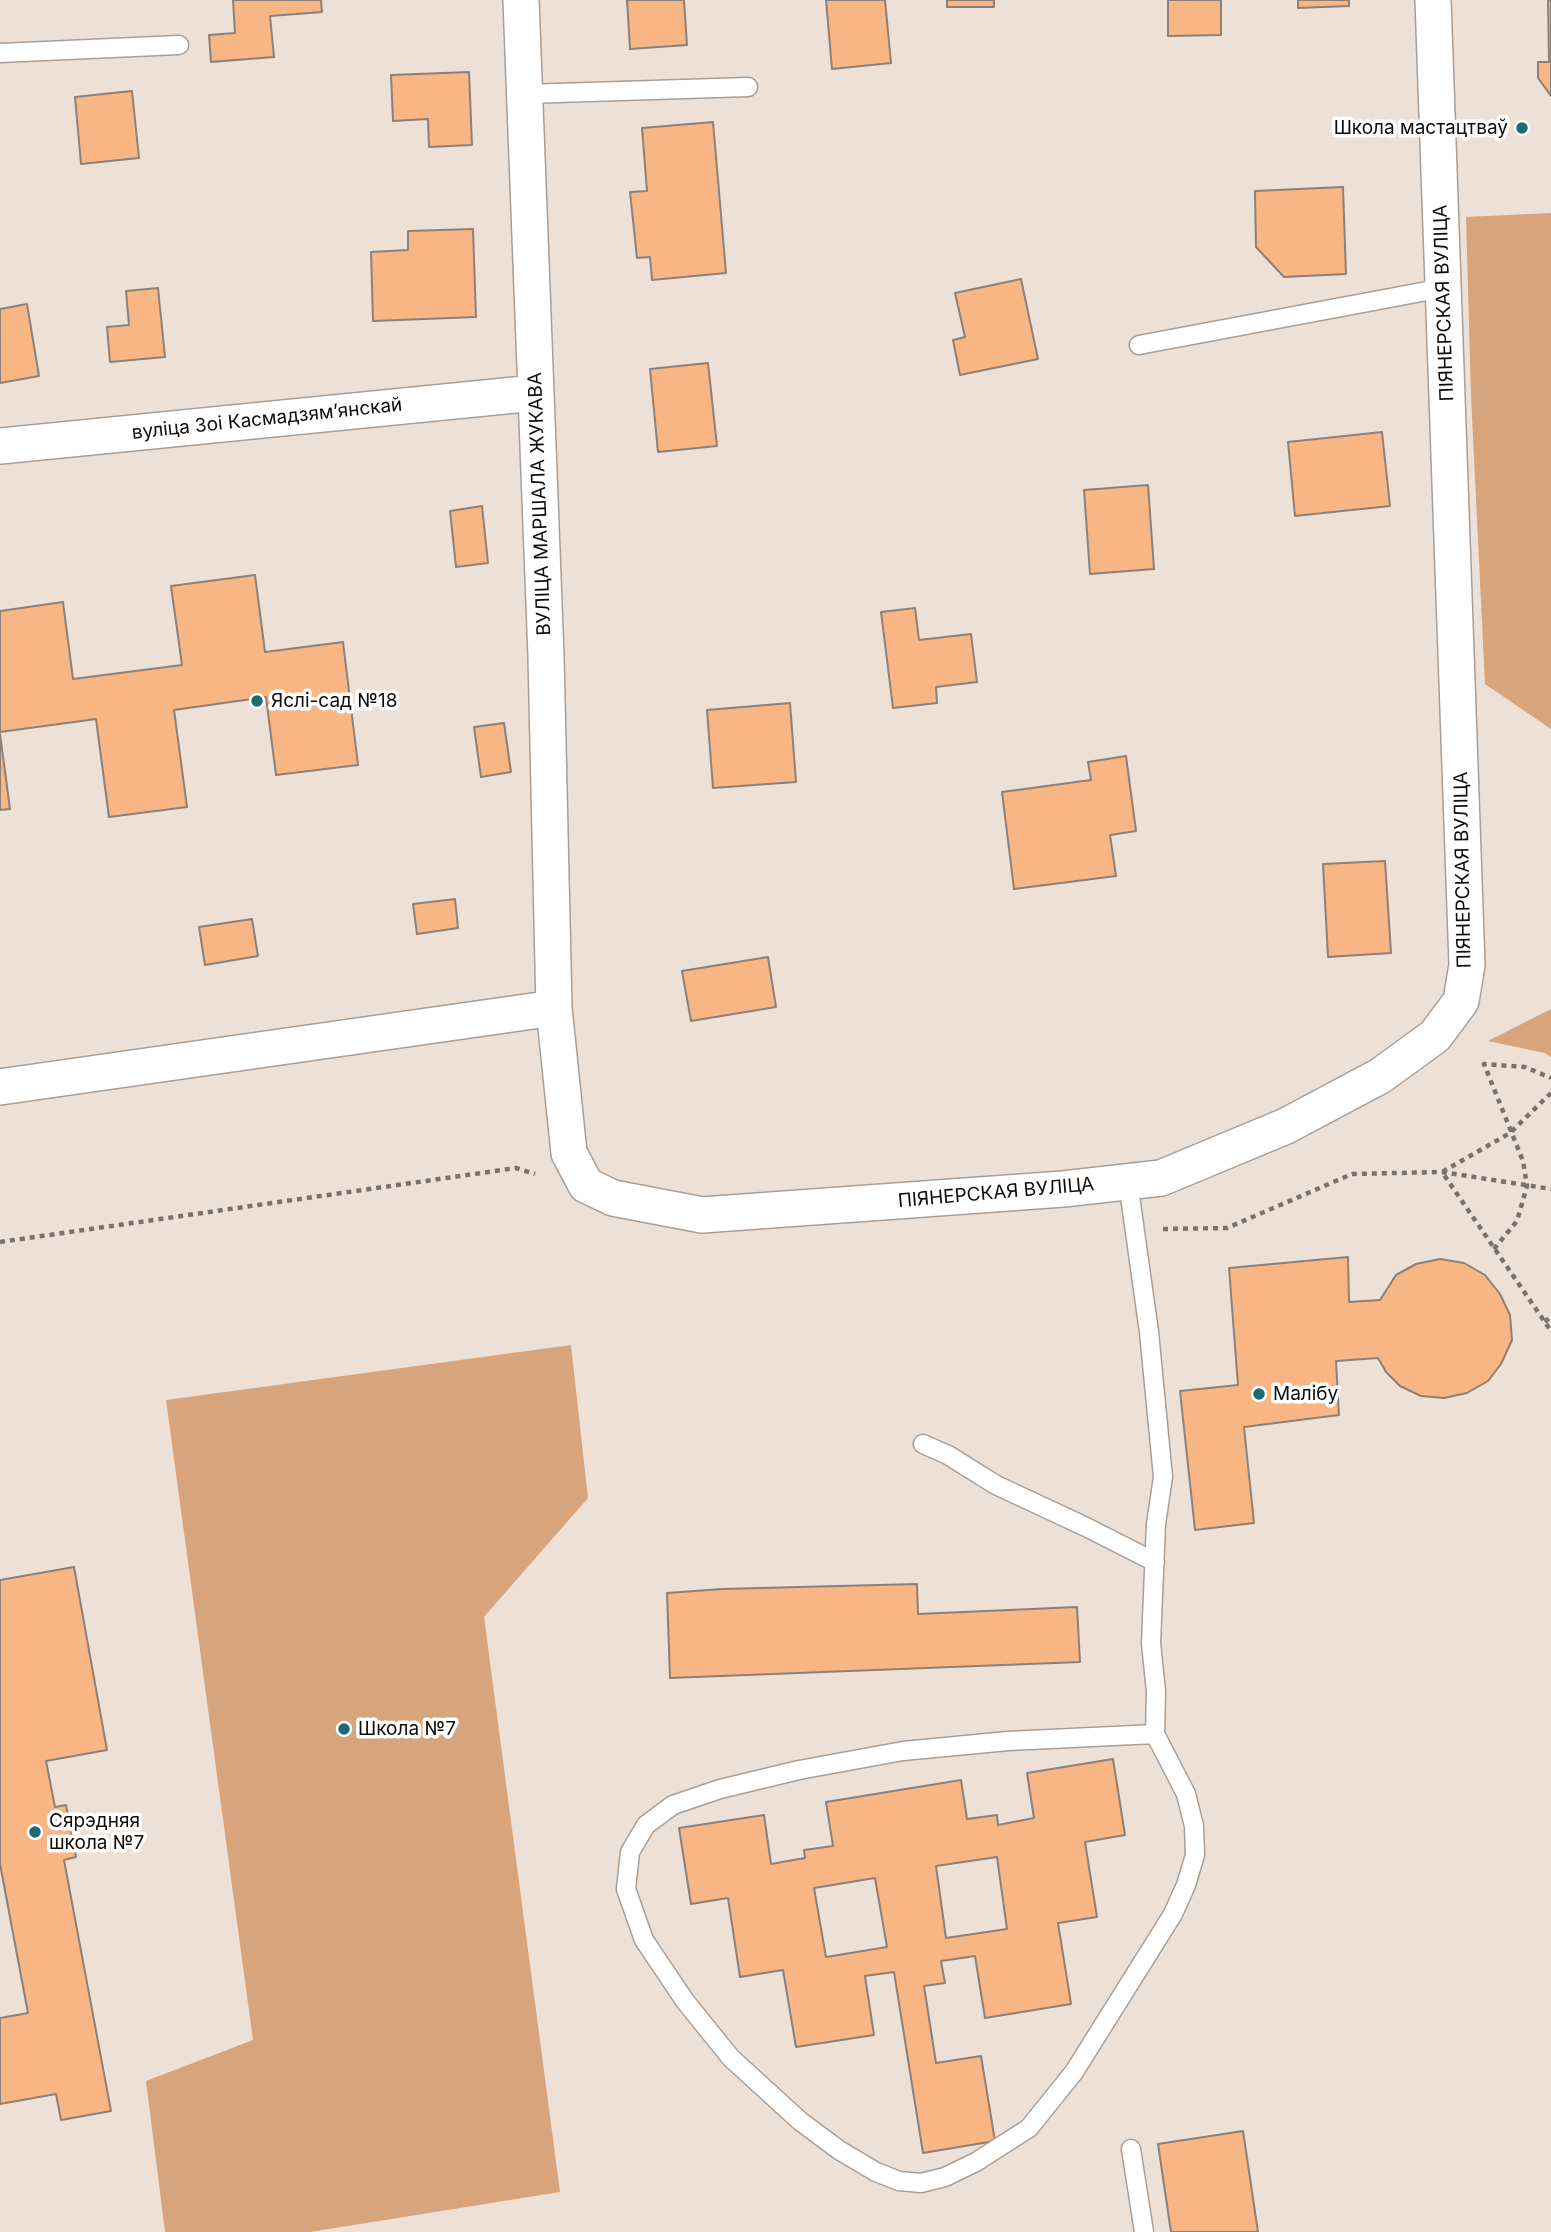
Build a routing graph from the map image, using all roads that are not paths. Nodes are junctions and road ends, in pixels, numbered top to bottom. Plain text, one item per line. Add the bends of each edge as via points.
1 (521, 0) edge
2 (1433, 0) edge
3 (179, 45) dead end
4 (0, 53) edge
5 (748, 87) dead end
6 (524, 94) junction
7 (1443, 288) junction
8 (1139, 345) dead end
9 (535, 393) junction
10 (0, 446) edge
11 (554, 1008) junction
12 (0, 1087) edge
13 (1128, 1182) junction
14 (923, 1444) dead end
15 (1155, 1562) junction
16 (1156, 1734) junction
17 (1131, 2149) dead end
18 (1144, 2232) edge

1 - 6 street, ВУЛІЦА МАРШАЛА ЖУКАВА
2 - 7 street, ПІЯНЕРСКАЯ ВУЛІЦА
3 - 4 lane
5 - 6 lane
6 - 9 street, ВУЛІЦА МАРШАЛА ЖУКАВА
7 - 8 lane
7 - 13 street, ПІЯНЕРСКАЯ ВУЛІЦА via 1467,965 1461,1002 1435,1036 1380,1076 1286,1126 1161,1178
9 - 10 street, вуліца Зоі Касмадзямʼянскай
9 - 11 street, ВУЛІЦА МАРШАЛА ЖУКАВА
11 - 12 street
11 - 13 street, ПІЯНЕРСКАЯ ВУЛІЦА via 569,1153 586,1185 613,1198 702,1215
13 - 15 lane via 1163,1477
14 - 15 lane
15 - 16 lane via 1151,1643
16 - 16 lane via 903,1751 720,1788 673,1805 646,1825 630,1852 626,1889 644,1940 685,2001 732,2058 800,2121 876,2172 920,2183 945,2177 1029,2128 1074,2072 1173,1914 1195,1855 1194,1826 1186,1794
17 - 18 lane

